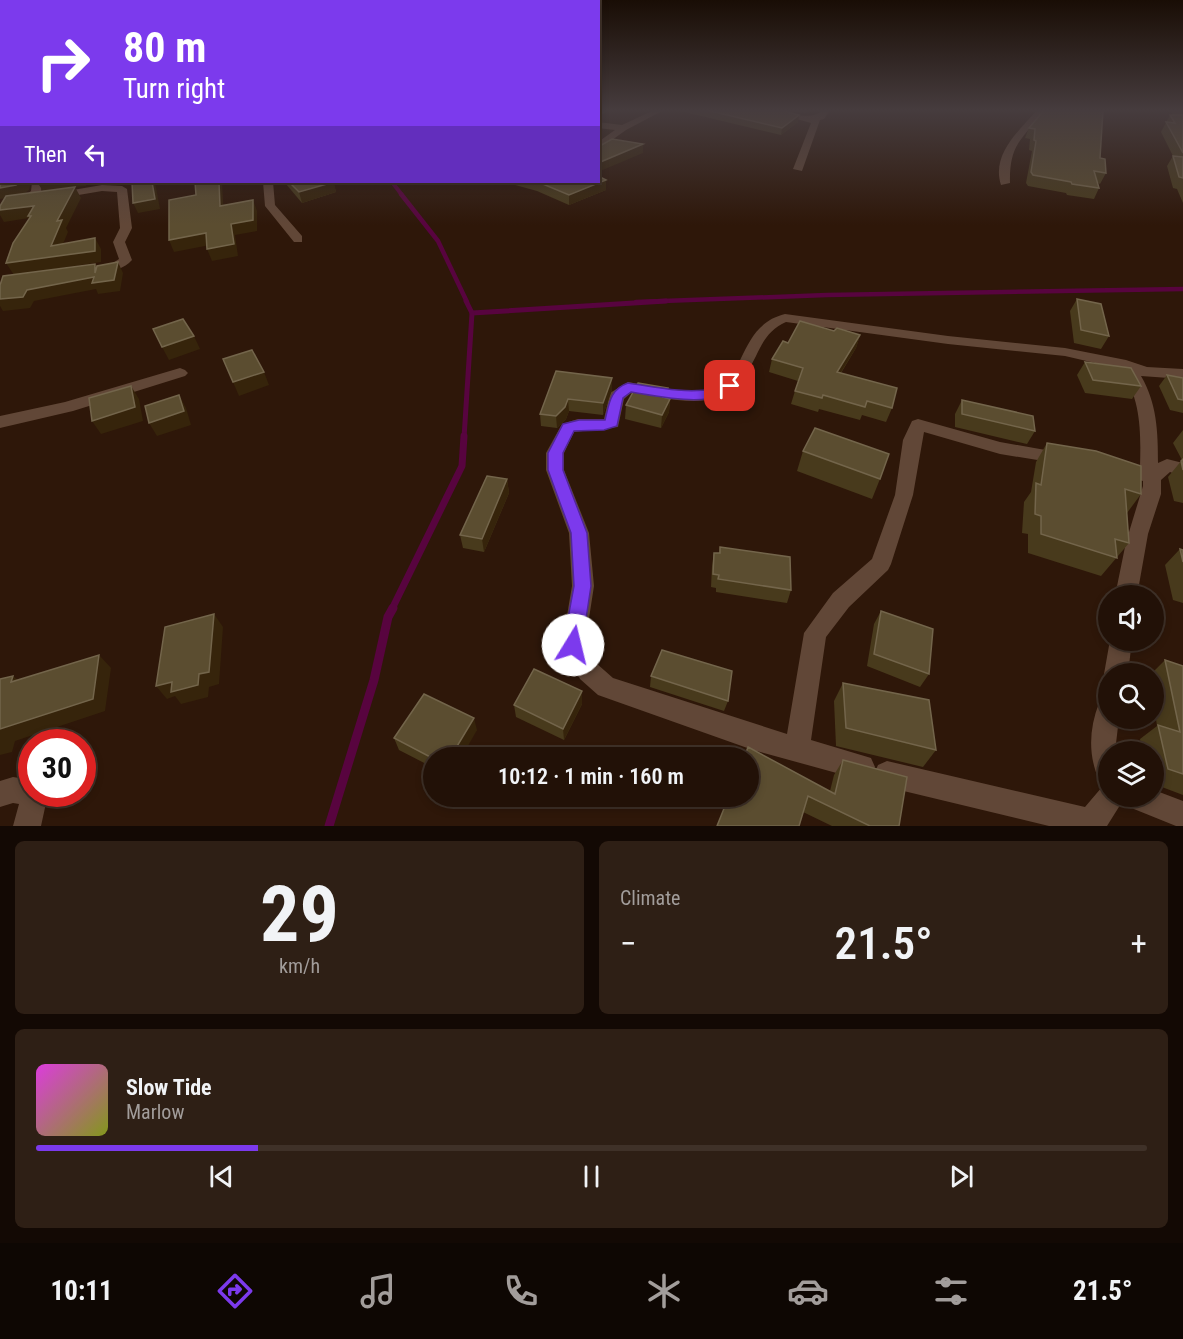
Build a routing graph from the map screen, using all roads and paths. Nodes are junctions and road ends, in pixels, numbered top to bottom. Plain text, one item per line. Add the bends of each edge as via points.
1 (806, 149) edge
2 (1009, 149) edge
3 (798, 169) dead end
4 (38, 183) edge
5 (268, 183) edge
6 (1005, 183) dead end
7 (298, 239) dead end
8 (86, 271) edge
9 (1126, 365) junction
10 (180, 373) dead end
11 (1183, 375) edge
12 (0, 422) edge
13 (1183, 470) edge
14 (1152, 477) junction
15 (1128, 585) edge
16 (797, 750) junction
17 (18, 791) edge
18 (0, 795) edge
19 (30, 807) edge
20 (1104, 807) edge
21 (1162, 807) edge
22 (1183, 815) edge
23 (27, 826) edge

1 - 3 street
2 - 6 street via 1004,161
4 - 8 street via 36,192 23,200 102,188 122,189 126,228 119,242 126,260 110,268
5 - 7 street via 270,206
9 - 11 street via 1145,372
9 - 14 street via 1148,409
9 - 16 street via 1065,352 776,319 764,329 730,386 720,393 666,393 628,387 616,397 612,423 568,428 555,453 555,470 579,533 583,586 573,645 588,671 606,687
10 - 12 street via 67,407
13 - 14 street via 1167,465
14 - 15 street via 1151,499 1138,532
14 - 16 street via 1000,448 918,424 904,495 881,564 841,600 815,633
16 - 20 street via 1085,821 1097,817
17 - 18 street
19 - 23 street
21 - 22 street

